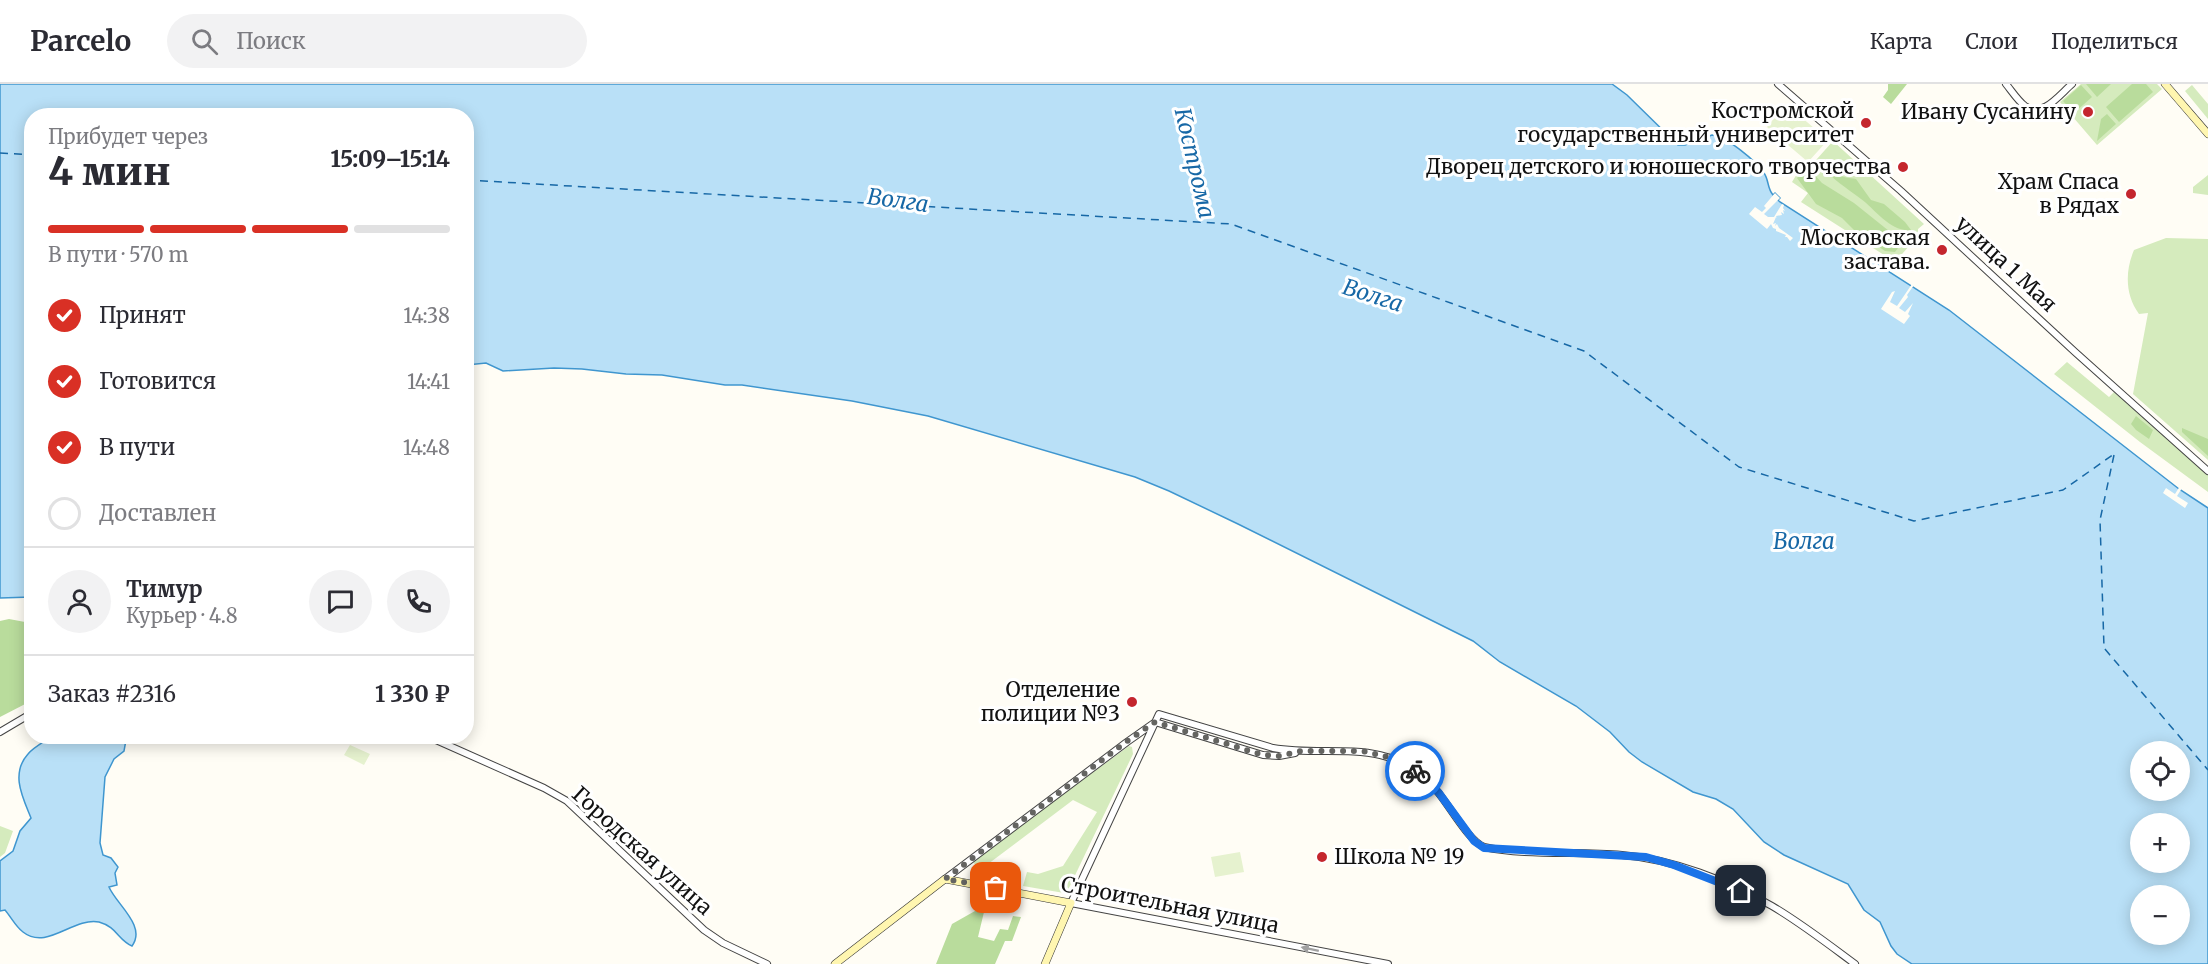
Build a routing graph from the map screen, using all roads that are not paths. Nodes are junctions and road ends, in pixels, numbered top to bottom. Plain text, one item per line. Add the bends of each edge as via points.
1 (1778, 84) edge
2 (2006, 84) edge
3 (2072, 84) edge
4 (2167, 87) edge
5 (2208, 134) edge
6 (2208, 471) edge
7 (24, 718) edge
8 (1155, 722) junction
9 (0, 732) edge
10 (1126, 742) junction
11 (445, 744) edge
12 (1301, 751) junction
13 (1140, 754) junction
14 (945, 879) junction
15 (1071, 903) junction
16 (767, 964) edge
17 (835, 964) edge
18 (1045, 964) edge
19 (1388, 964) edge
20 (1855, 964) edge

1 - 6 street, улица 1 Мая via 1902,191
2 - 3 street via 2024,105 2037,110 2045,108
4 - 5 main road
7 - 9 street
8 - 10 street
8 - 12 street via 1263,755
8 - 12 street via 1159,714 1267,746
8 - 13 street
10 - 13 street via 1136,744
10 - 14 street
11 - 16 street, Городская улица via 567,801 704,930
12 - 20 street via 1363,751 1403,763 1430,783 1474,841 1484,848 1646,857 1725,884 1773,906
13 - 15 street
14 - 15 main road, Строительная улица
14 - 17 main road
15 - 18 main road
19 -> 15 street, Строительная улица

